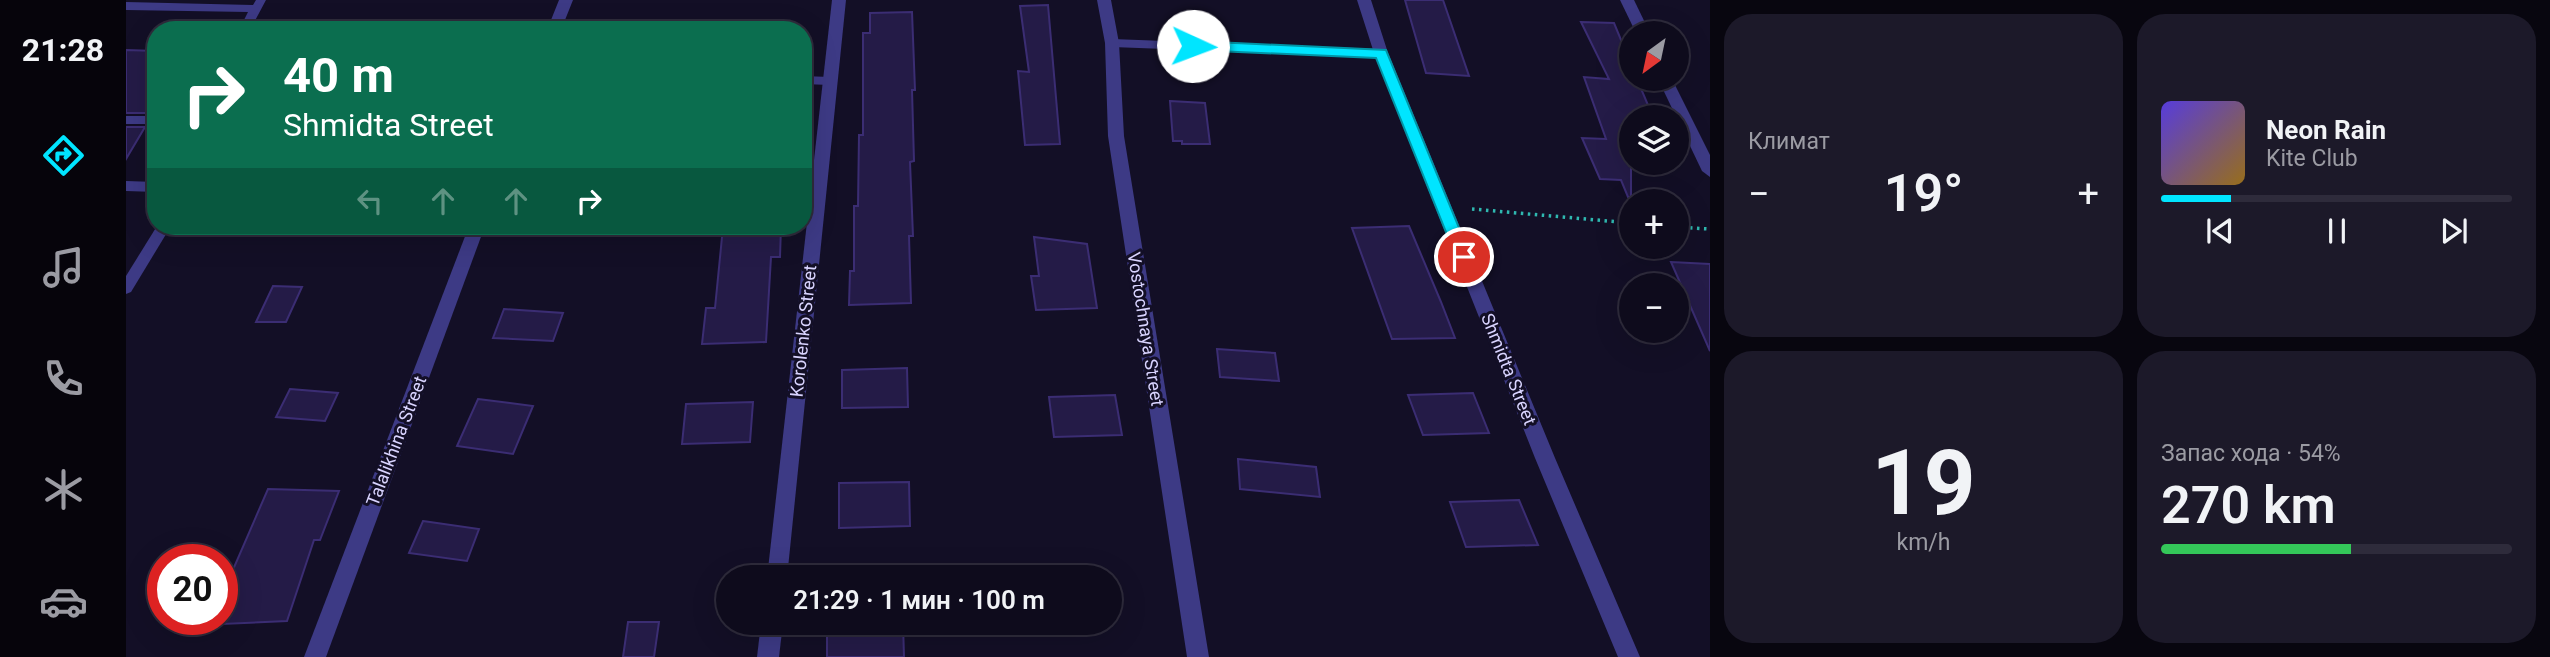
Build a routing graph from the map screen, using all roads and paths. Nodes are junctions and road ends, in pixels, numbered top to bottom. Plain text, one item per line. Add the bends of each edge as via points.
1 (566, 0) edge
2 (839, 0) edge
3 (1104, 0) edge
4 (1364, 0) edge
5 (1627, 0) edge
6 (259, 4) edge
7 (126, 6) edge
8 (249, 21) edge
9 (558, 21) edge
10 (1637, 21) edge
11 (1112, 43) junction
12 (1381, 53) junction
13 (812, 80) edge
14 (830, 81) junction
15 (1671, 91) edge
16 (126, 120) edge
17 (147, 121) edge
18 (1710, 171) edge
19 (126, 186) edge
20 (147, 187) edge
21 (1443, 207) junction
22 (1619, 222) edge
23 (1689, 228) edge
24 (1710, 229) edge
25 (158, 235) edge
26 (474, 235) edge
27 (126, 288) edge
28 (777, 565) edge
29 (771, 635) edge
30 (315, 657) edge
31 (768, 657) edge
32 (1198, 657) edge
33 (1629, 657) edge

1 - 9 street
2 - 14 street, Korolenko Street
3 - 11 street, Vostochnaya Street
4 - 12 street, Shmidta Street
5 - 10 street
6 - 7 lane
6 - 8 lane
11 - 12 lane
11 - 32 street, Vostochnaya Street via 1116,136
12 - 21 street, Shmidta Street
13 - 14 lane
14 - 28 street, Korolenko Street
15 - 18 street
16 - 17 lane
19 - 20 lane
21 - 22 path
21 - 33 street, Shmidta Street
23 - 24 path
25 - 27 lane
26 - 30 street, Talalikhina Street
29 - 31 street

